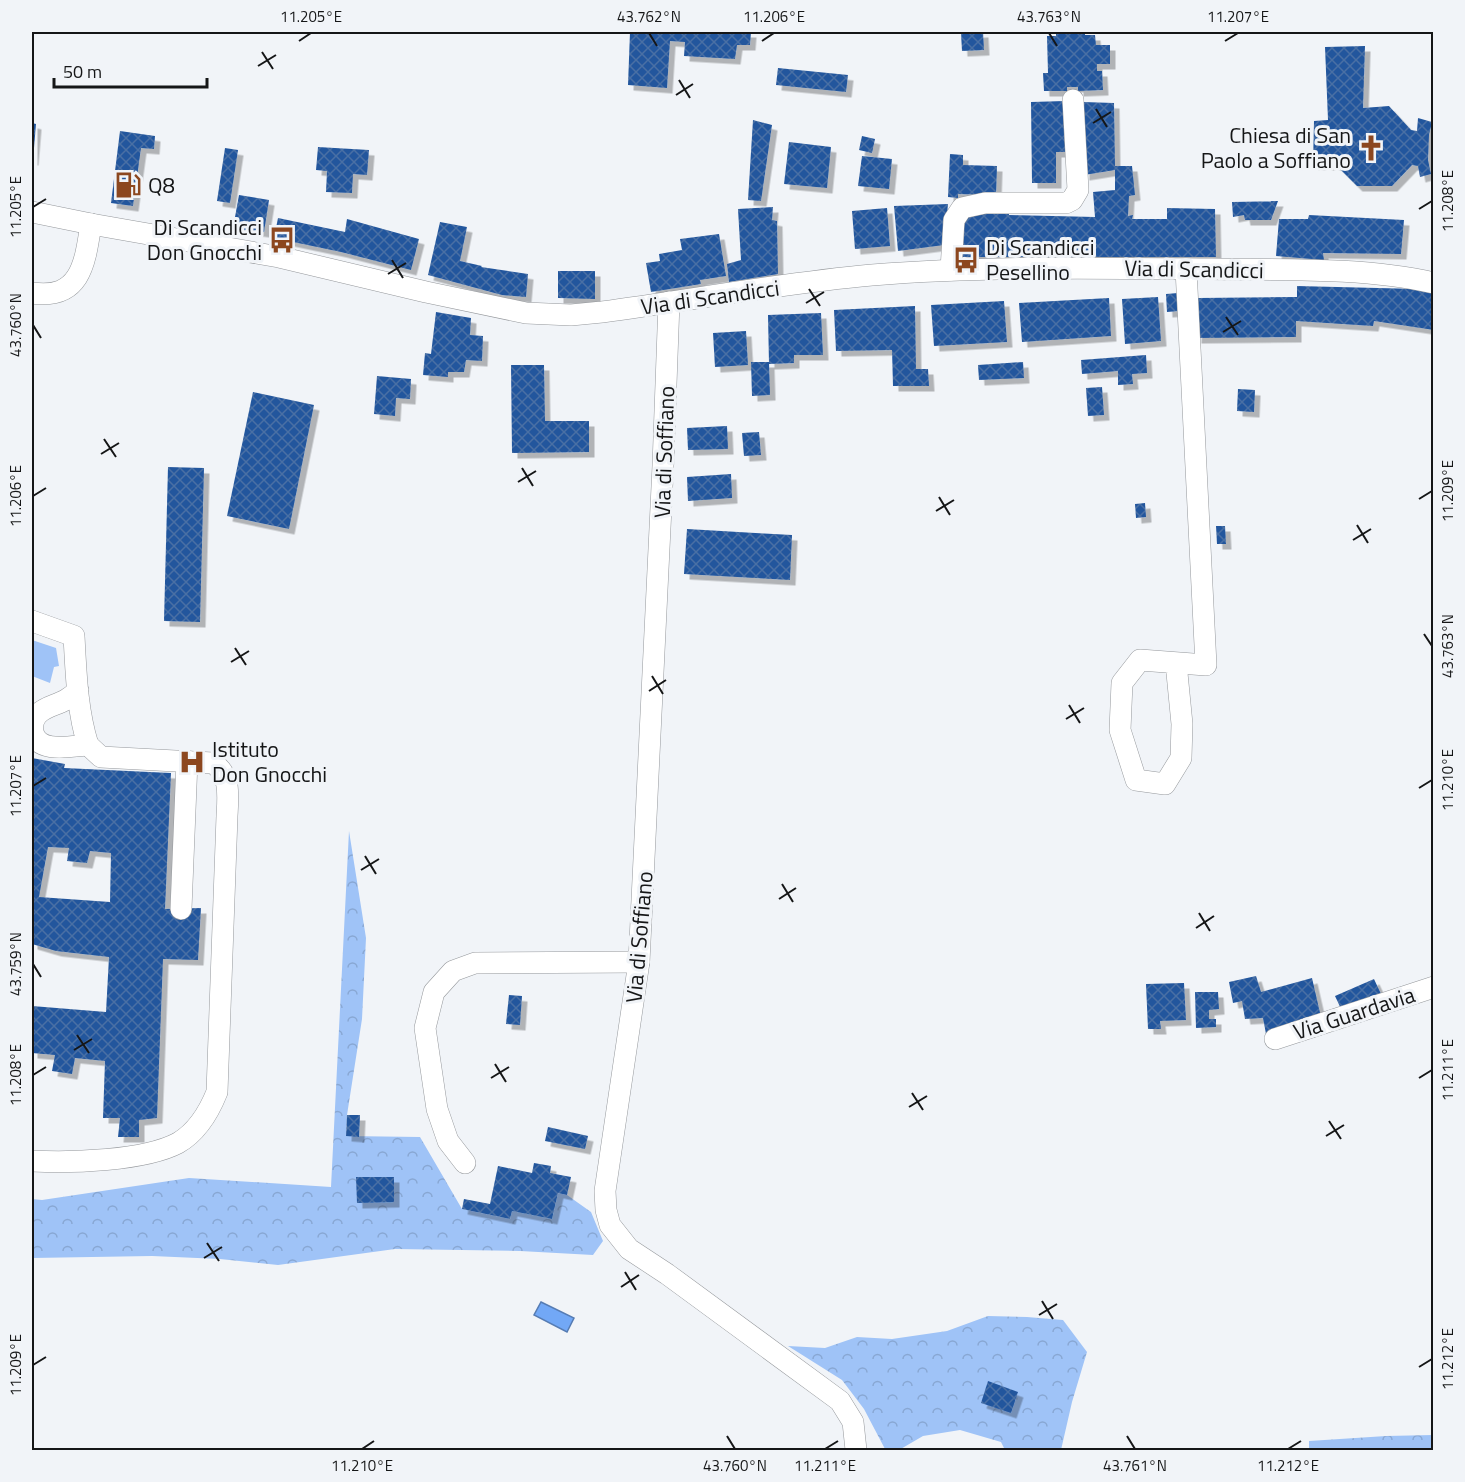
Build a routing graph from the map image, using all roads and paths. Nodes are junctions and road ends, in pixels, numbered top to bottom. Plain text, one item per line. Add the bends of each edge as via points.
1 (1073, 100) dead end
2 (32, 212) edge
3 (91, 224) junction
4 (1186, 269) junction
5 (951, 270) junction
6 (1434, 283) edge
7 (32, 293) edge
8 (669, 302) junction
9 (32, 621) edge
10 (1176, 663) junction
11 (78, 690) junction
12 (39, 706) edge
13 (88, 745) junction
14 (187, 761) junction
15 (181, 909) dead end
16 (639, 962) junction
17 (1434, 987) edge
18 (1275, 1039) dead end
19 (32, 1161) edge
20 (465, 1163) dead end
21 (856, 1450) edge

1 - 5 street via 1078,190 1072,200 985,203 962,208 954,219
2 - 3 street, Via di Scandicci
3 - 7 street via 83,265 72,284 49,296
3 - 8 street, Via di Scandicci via 279,257 526,313 571,315
4 - 5 street, Via di Scandicci
4 - 6 street, Via di Scandicci via 1311,271
4 - 10 street via 1206,665
5 - 8 street, Via di Scandicci via 870,275
8 - 16 street, Via di Soffiano
9 - 11 street via 74,636
10 - 10 street via 1140,660 1122,682 1120,730 1136,780 1165,784 1181,758
11 - 12 street via 65,701
11 - 13 street
12 - 13 street via 33,730 42,745
13 - 14 street via 101,757
14 - 15 street
14 - 19 street via 219,767 228,789 217,1092 194,1130 164,1149 93,1161
16 - 20 street via 475,963 453,971 434,992 425,1028 437,1108 448,1141
16 - 21 street, Via di Soffiano via 605,1191 609,1225 629,1249 840,1401 853,1422
17 - 18 street, Via Guardavia

